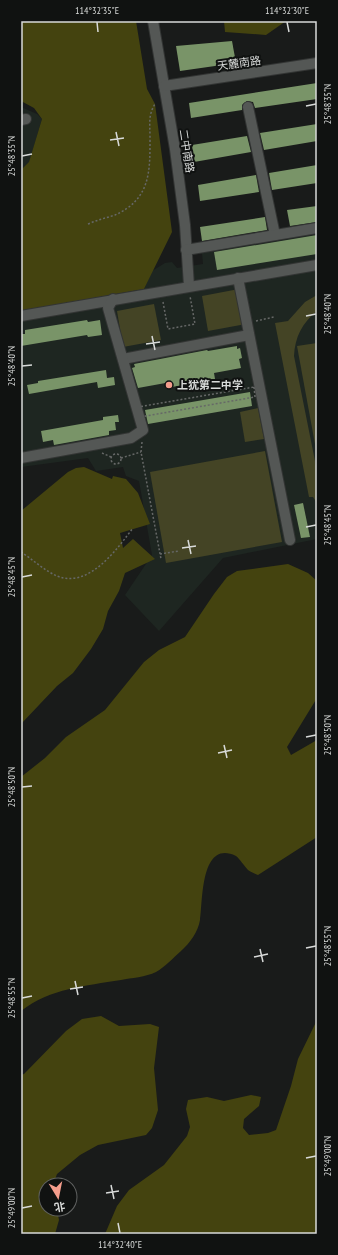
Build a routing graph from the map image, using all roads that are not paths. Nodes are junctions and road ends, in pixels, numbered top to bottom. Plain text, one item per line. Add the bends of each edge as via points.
1 (153, 21) edge
2 (317, 63) edge
3 (164, 86) junction
4 (248, 107) dead end
5 (317, 228) edge
6 (275, 235) junction
7 (186, 250) junction
8 (317, 265) edge
9 (238, 278) junction
10 (189, 290) junction
11 (113, 299) junction
12 (21, 316) edge
13 (249, 335) junction
14 (123, 359) junction
15 (21, 458) edge
16 (290, 540) dead end

1 - 3 street, 二中南路
2 - 3 street, 天麓南路
3 - 7 street, 二中南路 via 175,149
4 - 6 street
5 - 6 street
6 - 7 street
7 - 10 street, 二中南路
8 - 9 street
9 - 10 street
9 - 13 street
10 - 11 street
11 - 12 street
11 - 14 street via 108,308
13 - 14 street
13 - 16 street
14 - 15 street via 143,430 131,438

